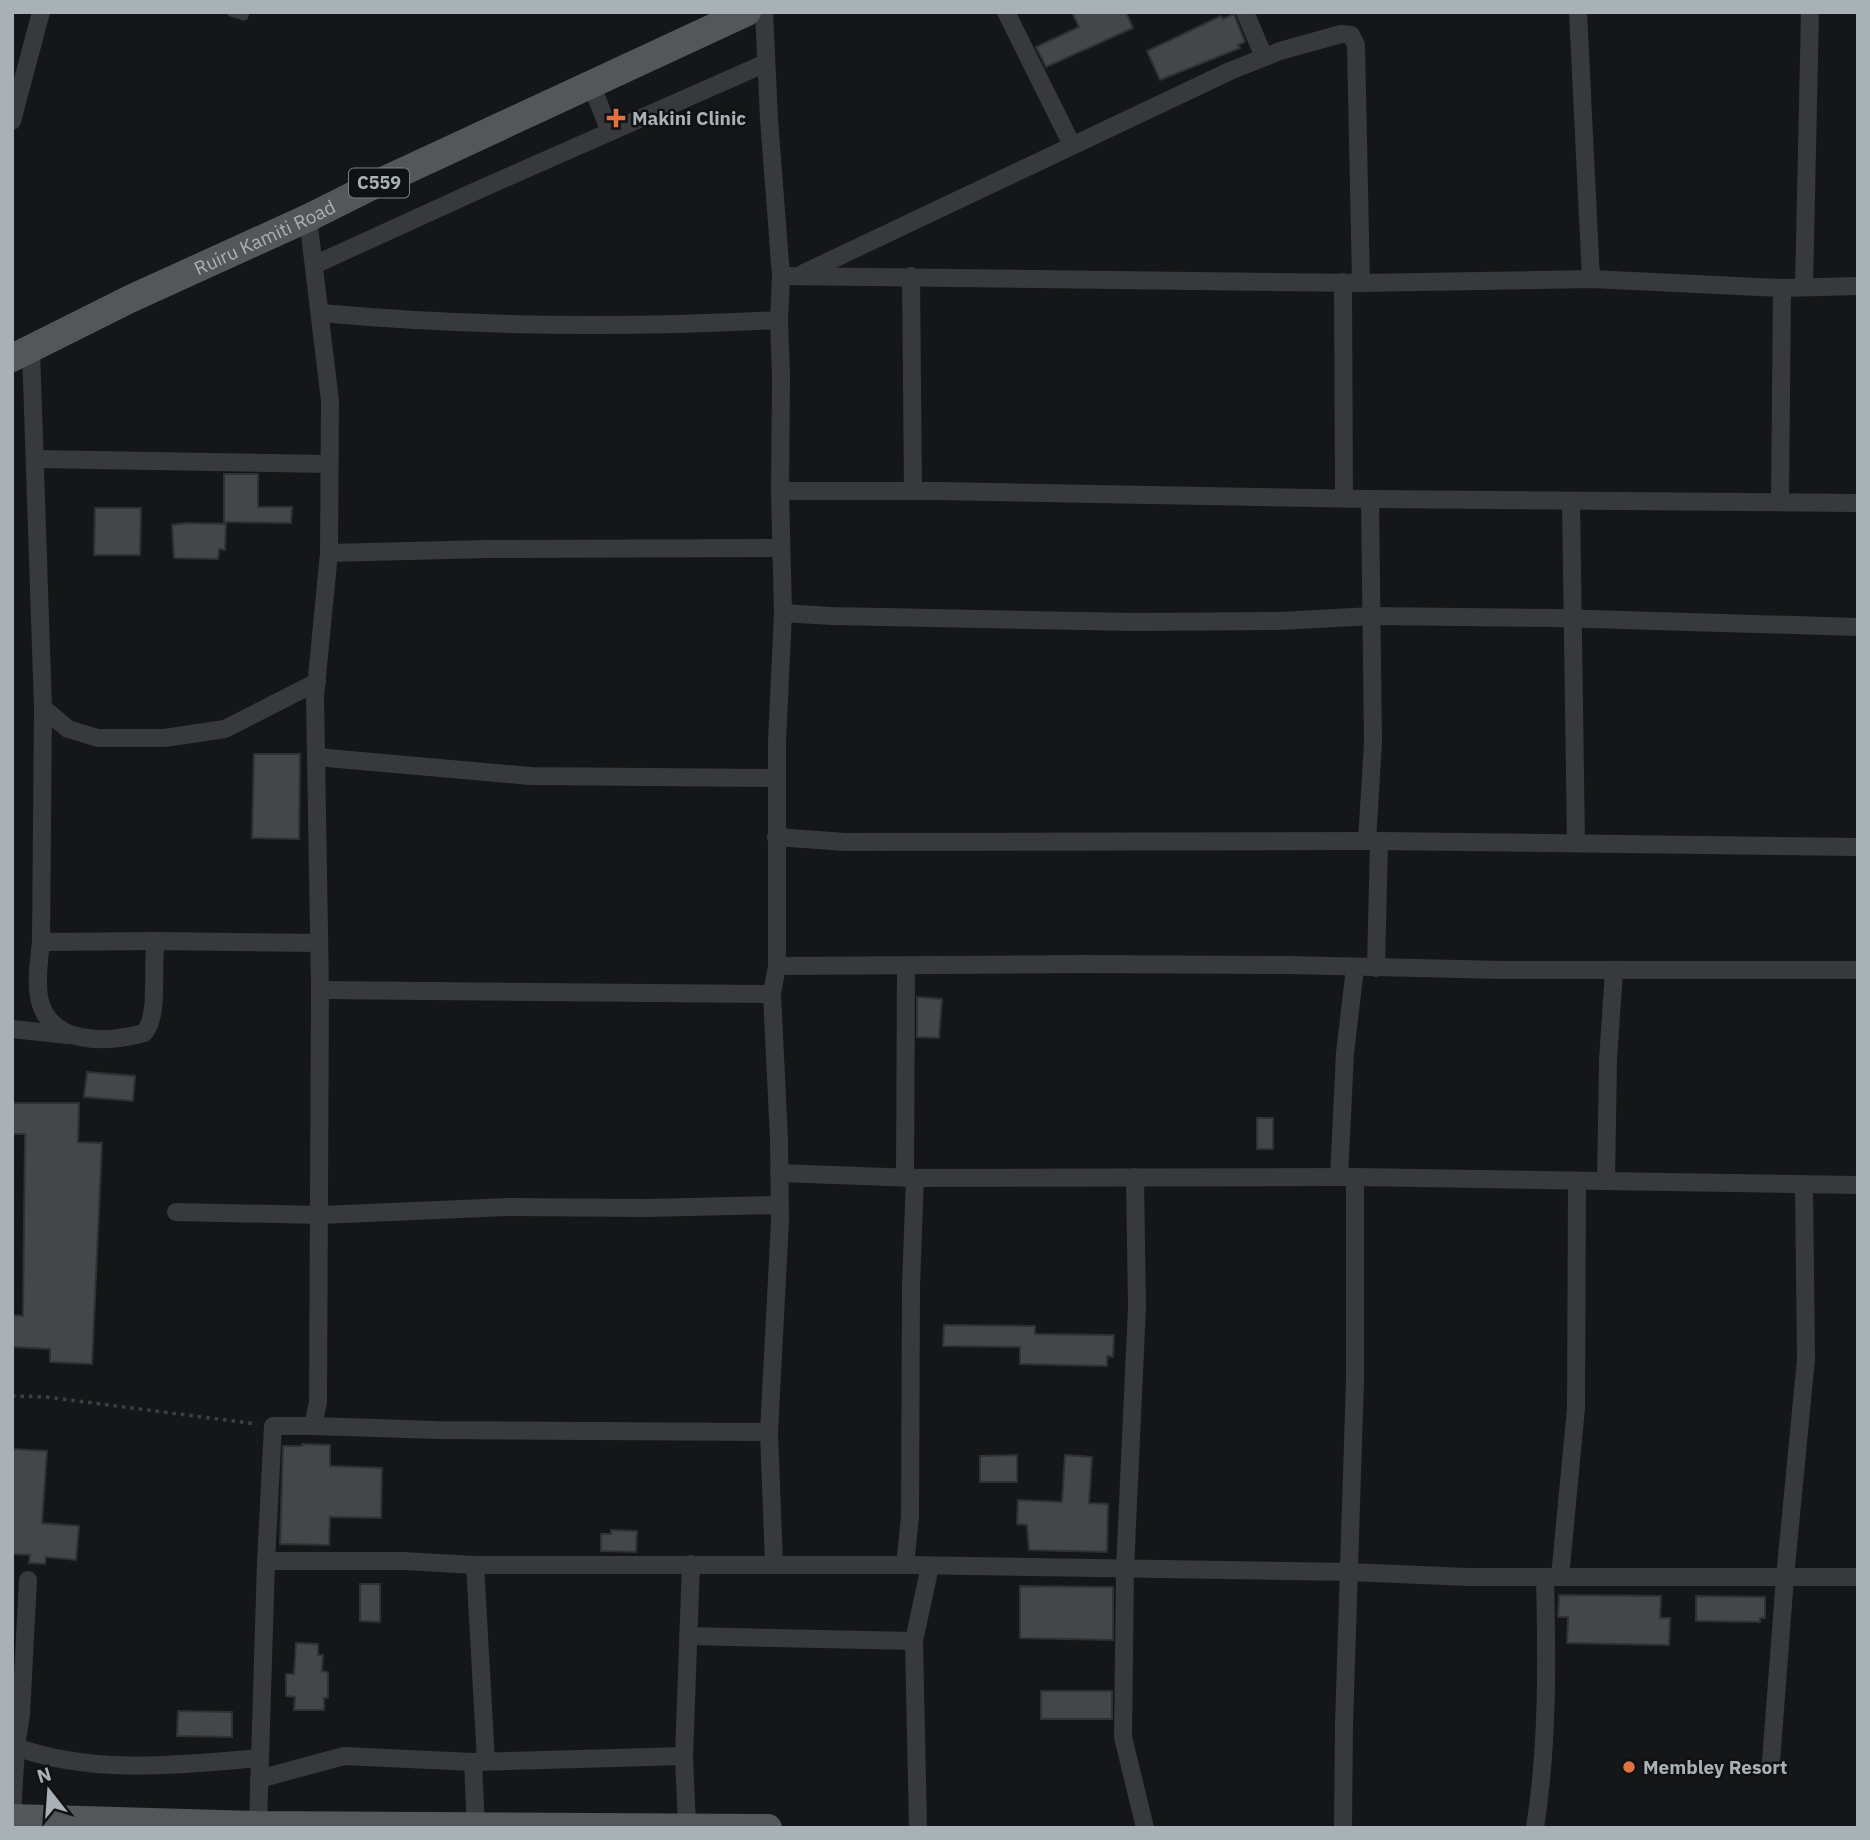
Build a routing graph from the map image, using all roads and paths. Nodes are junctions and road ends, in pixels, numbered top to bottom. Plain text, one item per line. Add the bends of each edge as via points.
1 (41, 12) edge
2 (231, 12) edge
3 (245, 12) edge
4 (747, 12) edge
5 (764, 12) edge
6 (1006, 12) edge
7 (1245, 12) edge
8 (1578, 12) edge
9 (1810, 12) edge
10 (1264, 57) junction
11 (766, 63) junction
12 (592, 86) junction
13 (12, 121) edge
14 (610, 132) junction
15 (1072, 145) junction
16 (308, 218) junction
17 (314, 265) junction
18 (789, 276) junction
19 (911, 276) junction
20 (1591, 279) junction
21 (1343, 282) junction
22 (1361, 283) junction
23 (1858, 286) edge
24 (1804, 287) junction
25 (1782, 288) junction
26 (321, 313) junction
27 (779, 320) junction
28 (22, 354) edge
29 (35, 459) junction
30 (330, 464) junction
31 (780, 491) junction
32 (913, 491) junction
33 (1344, 498) junction
34 (1370, 499) junction
35 (1780, 500) junction
36 (1571, 501) junction
37 (1858, 503) edge
38 (781, 548) junction
39 (329, 553) junction
40 (783, 613) junction
41 (1372, 616) junction
42 (1573, 619) junction
43 (1858, 627) edge
44 (317, 682) junction
45 (43, 708) junction
46 (316, 757) junction
47 (776, 778) junction
48 (776, 837) junction
49 (1373, 841) junction
50 (1576, 843) junction
51 (1858, 847) edge
52 (156, 940) junction
53 (41, 942) junction
54 (319, 943) junction
55 (777, 966) junction
56 (906, 966) junction
57 (1355, 968) junction
58 (1376, 968) junction
59 (1858, 970) edge
60 (1614, 971) junction
61 (320, 990) junction
62 (772, 994) junction
63 (12, 1029) edge
64 (70, 1035) junction
65 (779, 1173) junction
66 (1135, 1177) junction
67 (1347, 1177) junction
68 (910, 1178) junction
69 (1577, 1181) junction
70 (1606, 1181) junction
71 (1804, 1185) junction
72 (1858, 1185) edge
73 (779, 1205) junction
74 (176, 1212) dead end
75 (321, 1215) junction
76 (12, 1396) edge
77 (273, 1426) junction
78 (313, 1426) junction
79 (769, 1432) junction
80 (266, 1561) junction
81 (691, 1564) junction
82 (774, 1564) junction
83 (475, 1565) junction
84 (905, 1565) junction
85 (930, 1566) junction
86 (1125, 1569) junction
87 (1350, 1572) junction
88 (1553, 1577) junction
89 (1785, 1577) junction
90 (1858, 1577) edge
91 (28, 1580) dead end
92 (688, 1636) junction
93 (914, 1641) junction
94 (16, 1747) junction
95 (684, 1756) junction
96 (259, 1758) junction
97 (480, 1762) junction
98 (1771, 1762) dead end
99 (259, 1779) junction
100 (12, 1816) edge
101 (258, 1825) junction
102 (687, 1827) edge
103 (476, 1828) edge
104 (768, 1828) edge
105 (918, 1828) edge
106 (1145, 1828) edge
107 (1343, 1828) edge
108 (1535, 1828) edge

1 - 13 street
2 - 3 lane via 244,16
4 - 12 main road, Ruiru Kamiti Road / C559
5 - 11 street
6 - 15 street
7 - 10 street
8 - 20 street
9 - 24 street
10 - 15 street
10 - 22 street via 1341,34 1351,35 1356,45
11 - 14 street
11 - 18 street
12 - 14 street
12 - 16 main road, Ruiru Kamiti Road / C559
14 - 17 street
15 - 18 street
16 - 17 street
16 - 28 main road, Ruiru Kamiti Road / C559
17 - 26 street
18 - 19 street
18 - 27 street
19 - 21 street
19 - 32 street
20 - 22 street
20 - 25 street
21 - 22 street
21 - 33 street
23 - 24 street
24 - 25 street
25 - 35 street
26 - 27 street via 411,321 591,325
26 - 30 street via 330,401
27 - 31 street
28 - 29 street
29 - 30 street
29 - 45 street
30 - 39 street
31 - 32 street
31 - 38 street
32 - 33 street
33 - 34 street
34 - 36 street
34 - 41 street
35 - 36 street
35 - 37 street
36 - 42 street
38 - 39 street
38 - 40 street
39 - 44 street
40 - 41 street via 1135,622
40 - 47 street
41 - 42 street
41 - 49 street
42 - 43 street
42 - 50 street
44 - 45 street via 225,729 164,738 98,738 68,729
44 - 46 street
45 - 53 street
46 - 47 street via 530,776
46 - 54 street
47 - 48 street
48 - 49 street via 858,842
48 - 55 street
49 - 50 street
49 - 58 street
50 - 51 street
52 - 53 street
52 - 54 street
52 - 64 street via 149,1028 122,1039
53 - 64 street via 39,1000 49,1020
54 - 61 street
55 - 56 street
55 - 62 street
56 - 57 street
56 - 68 street
57 - 58 street
57 - 67 street via 1345,1053
58 - 60 street
59 - 60 street
60 - 70 street
61 - 62 street
61 - 75 street
62 - 65 street
63 - 64 street
65 - 68 street
65 - 73 street
66 - 67 street
66 - 68 street
66 - 86 street via 1137,1307
67 - 69 street
67 - 87 street via 1355,1380
68 - 84 street via 910,1517
69 - 70 street
69 - 88 street via 1576,1408
70 - 71 street
71 - 72 street
71 - 89 street via 1806,1359
73 - 75 street via 508,1207
73 - 79 street
74 - 75 street
75 - 78 street via 318,1402
76 - 77 path
77 - 78 street
77 - 80 street
78 - 79 street
79 - 82 street
80 - 83 street
80 - 96 street
81 - 82 street
81 - 83 street
81 - 92 street
82 - 84 street
83 - 97 street
84 - 85 street
85 - 86 street
85 - 93 street
86 - 87 street
86 - 106 street via 1123,1737
87 - 88 street
87 - 107 street
88 - 89 street
88 - 108 street via 1546,1642 1543,1780
89 - 90 street
89 - 98 street
91 - 94 street
92 - 93 street
92 - 95 street
93 - 105 street
94 - 96 street via 95,1765
94 - 100 street
95 - 97 street
95 - 102 street
96 - 99 street
97 - 99 street via 344,1756
97 - 103 street
99 - 101 street
100 - 101 main road
101 - 103 main road
102 - 103 main road
102 - 104 main road

